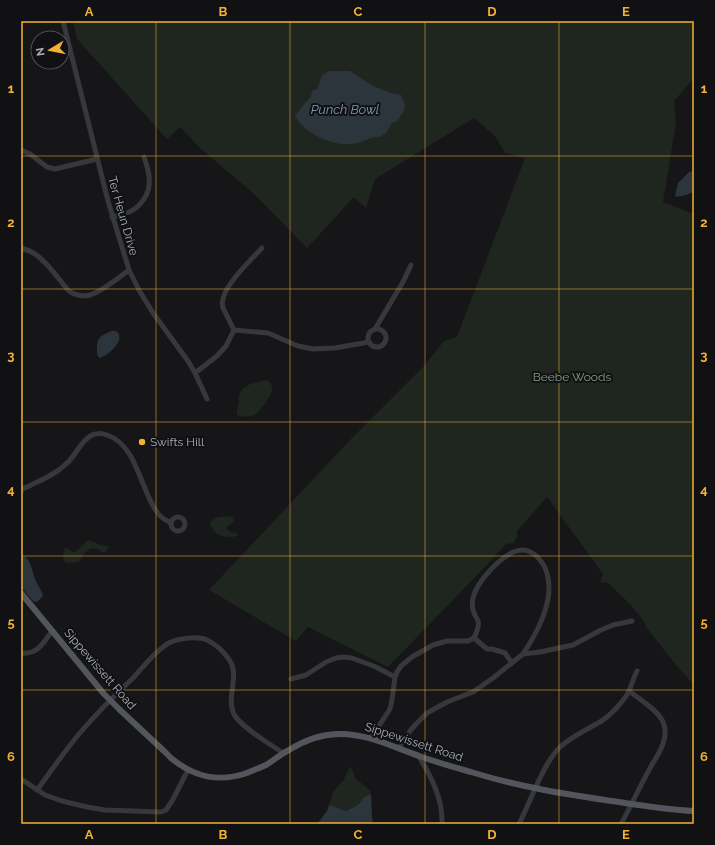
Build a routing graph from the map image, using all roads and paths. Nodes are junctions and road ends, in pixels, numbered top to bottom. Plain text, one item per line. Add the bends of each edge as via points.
1 (63, 21) edge
2 (21, 150) edge
3 (144, 157) dead end
4 (97, 159) junction
5 (112, 217) junction
6 (21, 248) edge
7 (262, 248) dead end
8 (411, 265) dead end
9 (129, 270) junction
10 (234, 330) junction
11 (375, 330) junction
12 (369, 342) junction
13 (195, 373) junction
14 (207, 399) dead end
15 (22, 488) edge
16 (171, 523) dead end
17 (21, 592) edge
18 (632, 621) dead end
19 (52, 631) junction
20 (474, 638) junction
21 (21, 654) edge
22 (523, 654) junction
23 (512, 664) junction
24 (637, 671) dead end
25 (395, 677) junction
26 (291, 679) dead end
27 (629, 691) junction
28 (110, 700) junction
29 (371, 738) junction
30 (399, 748) junction
31 (283, 753) junction
32 (418, 755) junction
33 (429, 759) junction
34 (188, 770) junction
35 (429, 775) junction
36 (21, 779) edge
37 (536, 788) junction
38 (37, 790) junction
39 (632, 804) junction
40 (694, 811) edge
41 (442, 824) edge
42 (519, 824) edge
43 (621, 824) edge

1 - 4 street, Ter Heun Drive
2 - 4 street via 47,167 55,169
3 - 5 street via 150,180 148,193 132,211
4 - 5 street, Ter Heun Drive
5 - 9 street, Ter Heun Drive
6 - 9 street via 39,256 76,295 96,293
7 - 10 street via 236,276 222,298 223,308
8 - 11 street
9 - 13 street, Ter Heun Drive via 153,313
10 - 12 street via 268,333 298,346 313,349
10 - 13 street via 226,346 217,356
11 - 12 street via 370,333
11 - 12 street via 384,332 385,343 378,348
13 - 14 street, Ter Heun Drive
15 - 16 street via 63,467 88,438 95,434 104,434 125,448 156,511
17 - 19 main road, Sippewissett Road
18 - 22 street via 613,625 573,645
19 - 21 street via 37,650
19 - 28 main road, Sippewissett Road
20 - 22 street via 478,620 472,602 476,590 502,558 523,550 531,552 544,566 547,574 548,598 543,618
20 - 23 street via 487,649 505,653
20 - 25 street via 433,645 401,666
22 - 23 street
23 - 30 street via 473,692 427,713 413,727
24 - 27 street
25 - 26 street via 376,667 343,657 326,662 306,676
25 - 29 street via 390,709
27 - 37 street via 601,722 573,737 561,747 553,756
27 - 39 street via 658,714 665,733 660,751
28 - 31 street via 168,643 183,638 207,640 230,659 234,680 231,706 235,716 248,729
28 - 34 main road, Sippewissett Road via 170,758
28 - 38 street via 79,734
29 - 30 main road, Sippewissett Road
29 - 31 main road, Sippewissett Road via 347,734 325,735
30 - 32 main road, Sippewissett Road
31 - 34 main road, Sippewissett Road via 258,769 234,776 216,778
32 - 33 main road, Sippewissett Road
32 - 35 street
33 - 35 street
33 - 37 main road, Sippewissett Road via 487,777
34 - 38 street via 169,806 161,812 87,807 54,799
35 - 41 street via 439,799
36 - 38 street
37 - 39 main road, Sippewissett Road via 564,795
37 - 42 street
39 - 40 main road, Sippewissett Road
39 - 43 street

